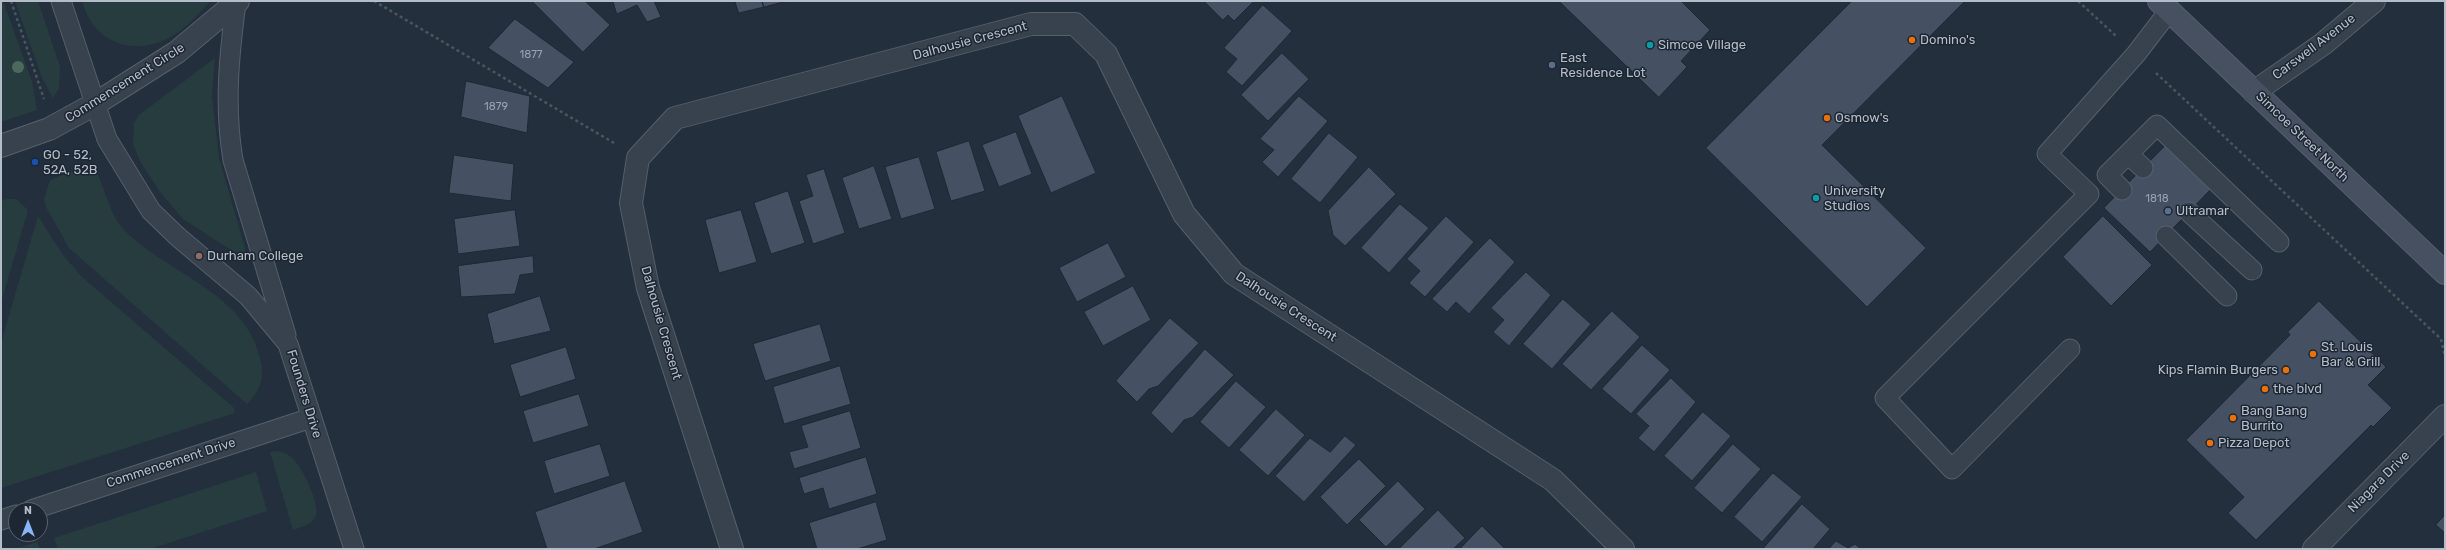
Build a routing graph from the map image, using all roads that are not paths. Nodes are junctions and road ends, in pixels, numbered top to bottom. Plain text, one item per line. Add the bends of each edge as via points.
1 (61, 1) edge
2 (2374, 1) edge
3 (237, 2) edge
4 (2164, 6) edge
5 (2254, 92) junction
6 (95, 104) junction
7 (1, 146) edge
8 (2129, 155) junction
9 (2143, 168) dead end
10 (2107, 176) junction
11 (2122, 190) dead end
12 (2089, 194) junction
13 (2189, 212) dead end
14 (2166, 236) dead end
15 (2279, 242) dead end
16 (2252, 270) dead end
17 (2445, 273) edge
18 (2227, 296) dead end
19 (288, 344) junction
20 (2070, 349) dead end
21 (2445, 416) edge
22 (311, 418) junction
23 (48, 504) edge
24 (354, 549) edge
25 (732, 549) edge
26 (1623, 549) edge
27 (2314, 549) edge

1 - 6 lane, Founders Drive
2 - 5 street, Carswell Avenue via 2322,44
3 - 6 street, Commencement Circle via 177,52
3 - 19 lane via 229,56 228,129 233,160
4 - 5 main road, Simcoe Street North
4 - 12 lane via 2136,54 2047,154
5 - 17 main road, Simcoe Street North
6 - 7 street, Commencement Circle via 49,129
6 - 19 lane, Founders Drive via 107,139 151,211 248,296
8 - 9 lane
8 - 10 lane
8 - 15 lane via 2157,125
10 - 11 lane
10 - 12 lane
12 - 20 lane via 1885,398 1952,469
13 - 16 lane
14 - 18 lane
19 - 22 lane, Founders Drive
21 - 27 street, Niagara Drive
22 - 23 lane, Commencement Drive
22 - 24 lane, Founders Drive
25 - 26 street, Dalhousie Crescent via 648,288 631,203 638,158 675,118 1031,24 1075,24 1106,54 1184,214 1234,274 1553,480

